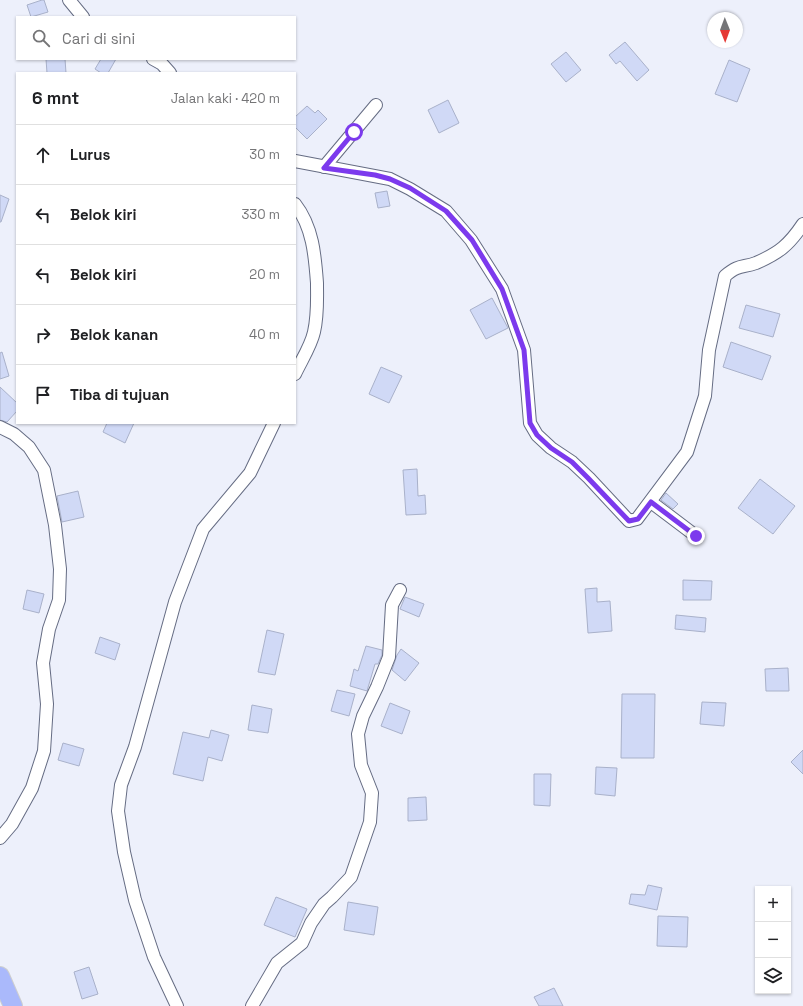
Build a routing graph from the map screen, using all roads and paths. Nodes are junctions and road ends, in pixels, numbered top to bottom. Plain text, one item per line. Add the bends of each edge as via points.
1 (69, 0) edge
2 (82, 16) edge
3 (155, 60) edge
4 (169, 72) edge
5 (376, 105) dead end
6 (296, 161) edge
7 (324, 168) junction
8 (296, 205) edge
9 (803, 224) edge
10 (296, 372) edge
11 (274, 424) edge
12 (0, 427) edge
13 (651, 502) junction
14 (696, 536) dead end
15 (400, 590) dead end
16 (0, 838) edge
17 (0, 976) edge
18 (12, 1006) edge
19 (177, 1006) edge
20 (252, 1006) edge

1 - 2 street
3 - 4 street
5 - 7 street
6 - 7 street
7 - 13 street via 390,179 410,188 446,211 472,240 502,289 524,350 530,423 537,435 577,468 629,521 638,519
8 - 10 street via 309,229 315,255 318,312 314,334
9 - 13 street via 783,249 732,270 726,276 709,350 705,396 696,425 687,452
11 - 19 street via 250,472 203,530 175,602 121,785 118,811 135,900 154,957
12 - 16 street via 14,434 29,447 44,470 60,569 59,600 42,663 47,704 44,751 32,788 12,824
13 - 14 street
15 - 20 street via 392,604 389,657 378,687 362,716 358,734 361,766 372,793 370,822 350,877 324,904 302,943 277,963
17 - 18 main road

